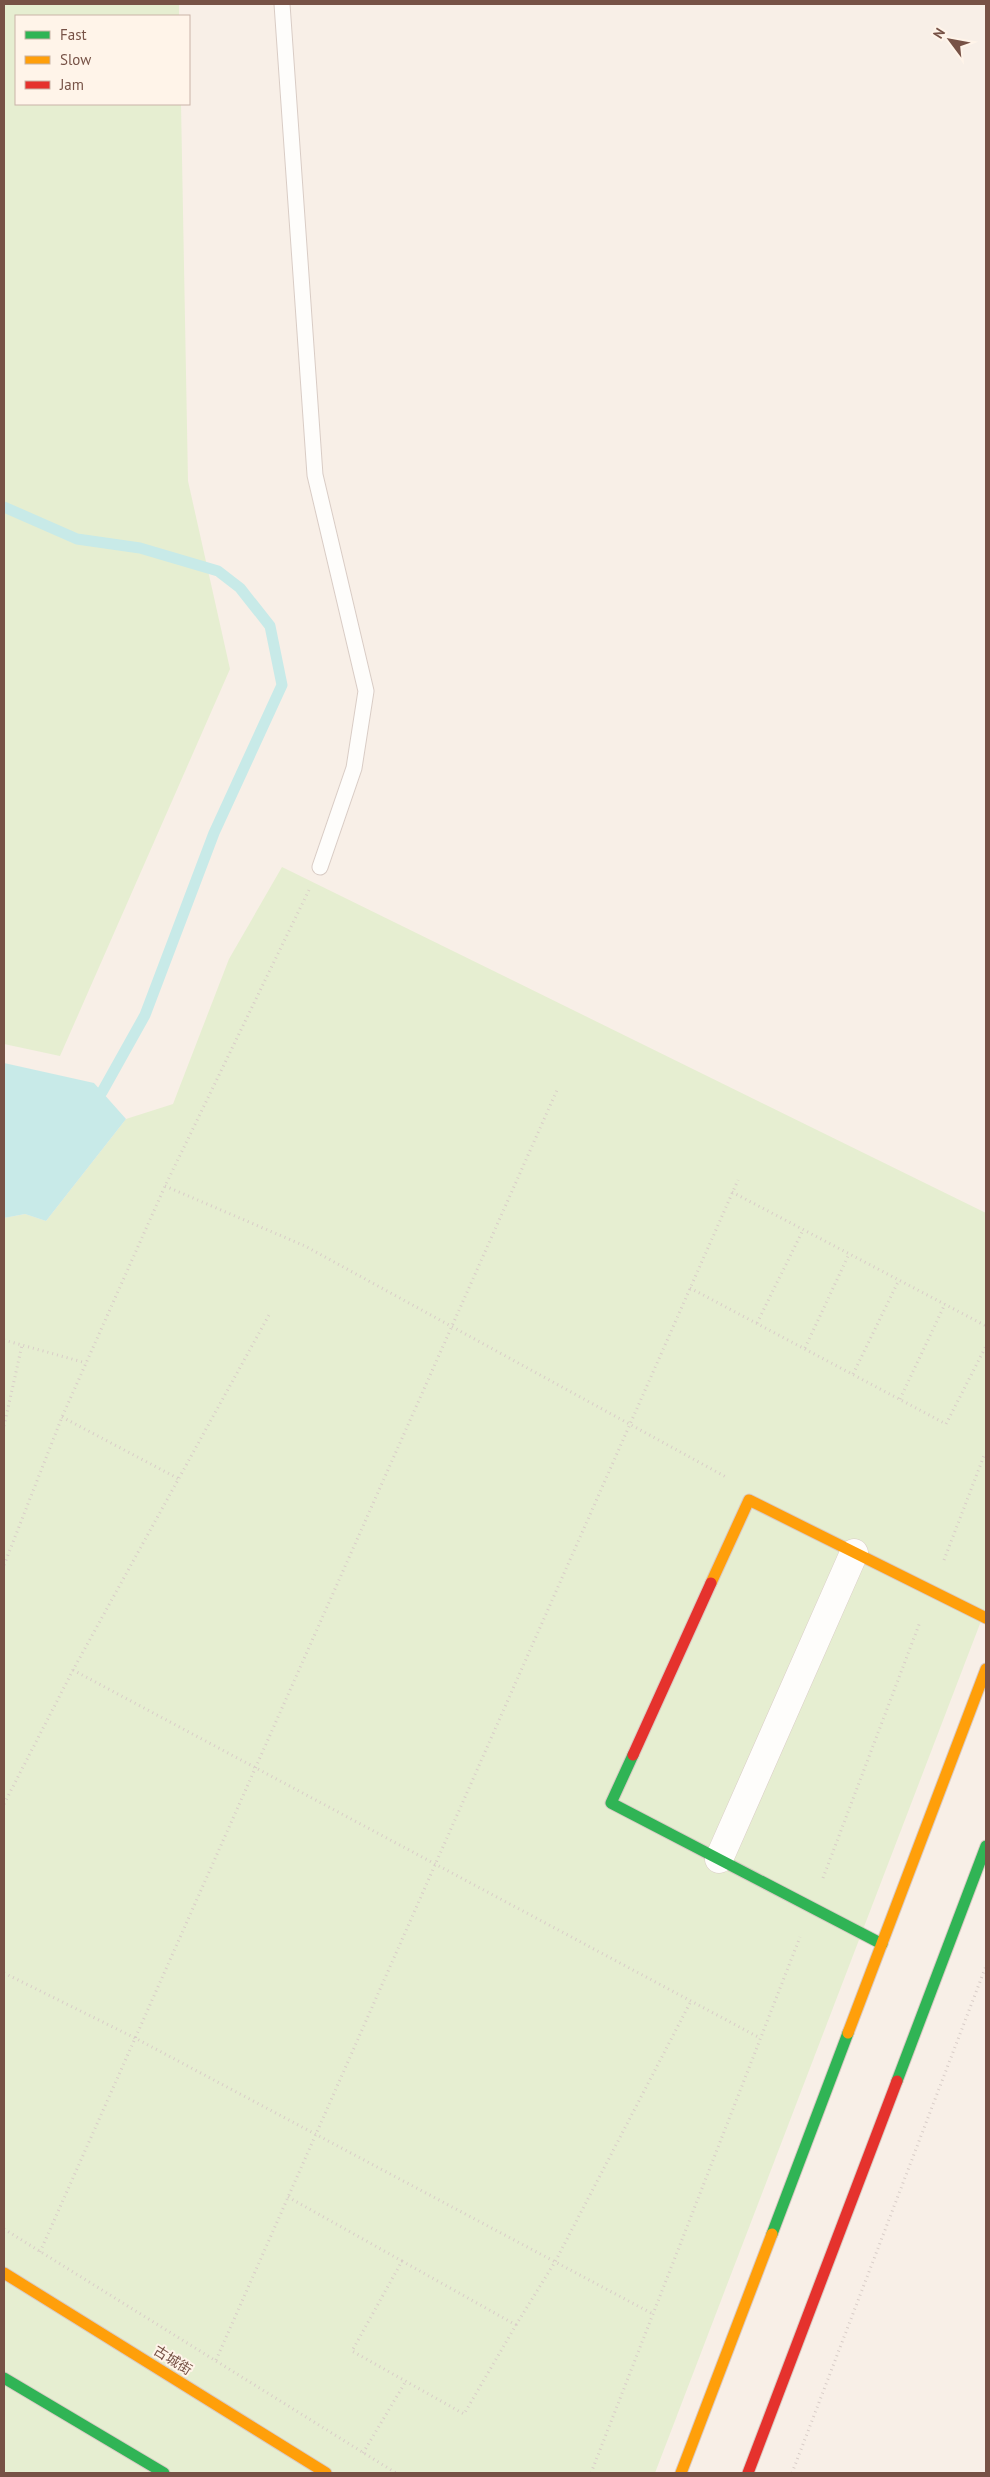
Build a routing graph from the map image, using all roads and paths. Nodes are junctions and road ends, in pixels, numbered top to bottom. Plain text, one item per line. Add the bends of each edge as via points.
1 (282, 4) edge
2 (320, 867) joint
3 (557, 1090) dead end
4 (738, 1180) dead end
5 (165, 1186) junction
6 (732, 1192) junction
7 (803, 1230) junction
8 (849, 1254) junction
9 (899, 1280) junction
10 (690, 1288) junction
11 (945, 1304) junction
12 (269, 1315) dead end
13 (757, 1323) junction
14 (986, 1326) edge
15 (451, 1328) junction
16 (5, 1340) edge
17 (22, 1345) junction
18 (986, 1346) edge
19 (804, 1348) junction
20 (86, 1363) junction
21 (853, 1374) junction
22 (900, 1399) junction
23 (62, 1417) junction
24 (630, 1423) junction
25 (4, 1426) edge
26 (985, 1453) edge
27 (179, 1479) junction
28 (749, 1500) junction
29 (854, 1553) junction
30 (4, 1565) edge
31 (932, 1591) junction
32 (986, 1618) edge
33 (986, 1669) edge
34 (73, 1670) junction
35 (256, 1768) junction
36 (4, 1804) edge
37 (986, 1846) edge
38 (719, 1859) junction
39 (436, 1865) junction
40 (812, 1907) junction
41 (882, 1944) junction
42 (986, 1966) edge
43 (4, 1973) edge
44 (691, 2001) junction
45 (135, 2038) junction
46 (760, 2038) junction
47 (315, 2135) junction
48 (288, 2197) junction
49 (4, 2229) edge
50 (40, 2252) junction
51 (402, 2261) junction
52 (555, 2262) junction
53 (4, 2273) edge
54 (653, 2314) junction
55 (516, 2325) junction
56 (216, 2360) junction
57 (4, 2378) edge
58 (406, 2381) junction
59 (363, 2453) junction
60 (164, 2473) edge
61 (326, 2473) edge
62 (396, 2473) edge
63 (591, 2473) edge
64 (681, 2473) edge
65 (748, 2473) edge
66 (792, 2473) edge

1 - 2 lane via 315,475 366,692 354,768
2 - 5 path
3 - 15 path
4 - 6 path
5 - 15 path via 305,1246
5 - 20 path
6 - 7 path
6 - 10 path
7 - 8 path
7 - 13 path
8 - 9 path
8 - 19 path
9 - 11 path
9 - 21 path
10 - 13 path
10 - 24 path
11 - 14 path
11 - 22 path
12 - 27 path
13 - 19 path
15 - 24 path
15 - 35 path
16 - 17 path
17 - 20 path
17 - 25 path
18 - 22 path via 946,1424
19 - 21 path
20 - 23 path
21 - 22 path
23 - 27 path
23 - 30 path
24 - 28 path via 734,1481
24 - 39 path
26 - 31 path
27 - 34 path
28 - 29 main road
28 - 38 main road via 611,1803
29 - 31 main road
29 - 38 street
31 - 32 main road
31 - 40 path
33 - 41 main road
34 - 35 path
34 - 36 path
35 - 39 path
35 - 45 path
37 - 65 main road
38 - 40 main road
39 - 44 path
39 - 47 path
40 - 41 main road
40 - 46 path
41 - 64 main road
42 - 66 path
43 - 45 path
44 - 46 path
44 - 52 path
45 - 47 path
45 - 50 path
46 - 54 path
47 - 48 path
47 - 52 path
48 - 51 path
48 - 56 path
49 - 50 path
50 - 56 path
51 - 55 path
51 - 58 path via 352,2351
52 - 54 path
52 - 55 path
53 - 61 main road, 古城街
54 - 63 path
55 - 58 path via 464,2414
56 - 59 path
57 - 60 main road
58 - 59 path
59 - 62 path

